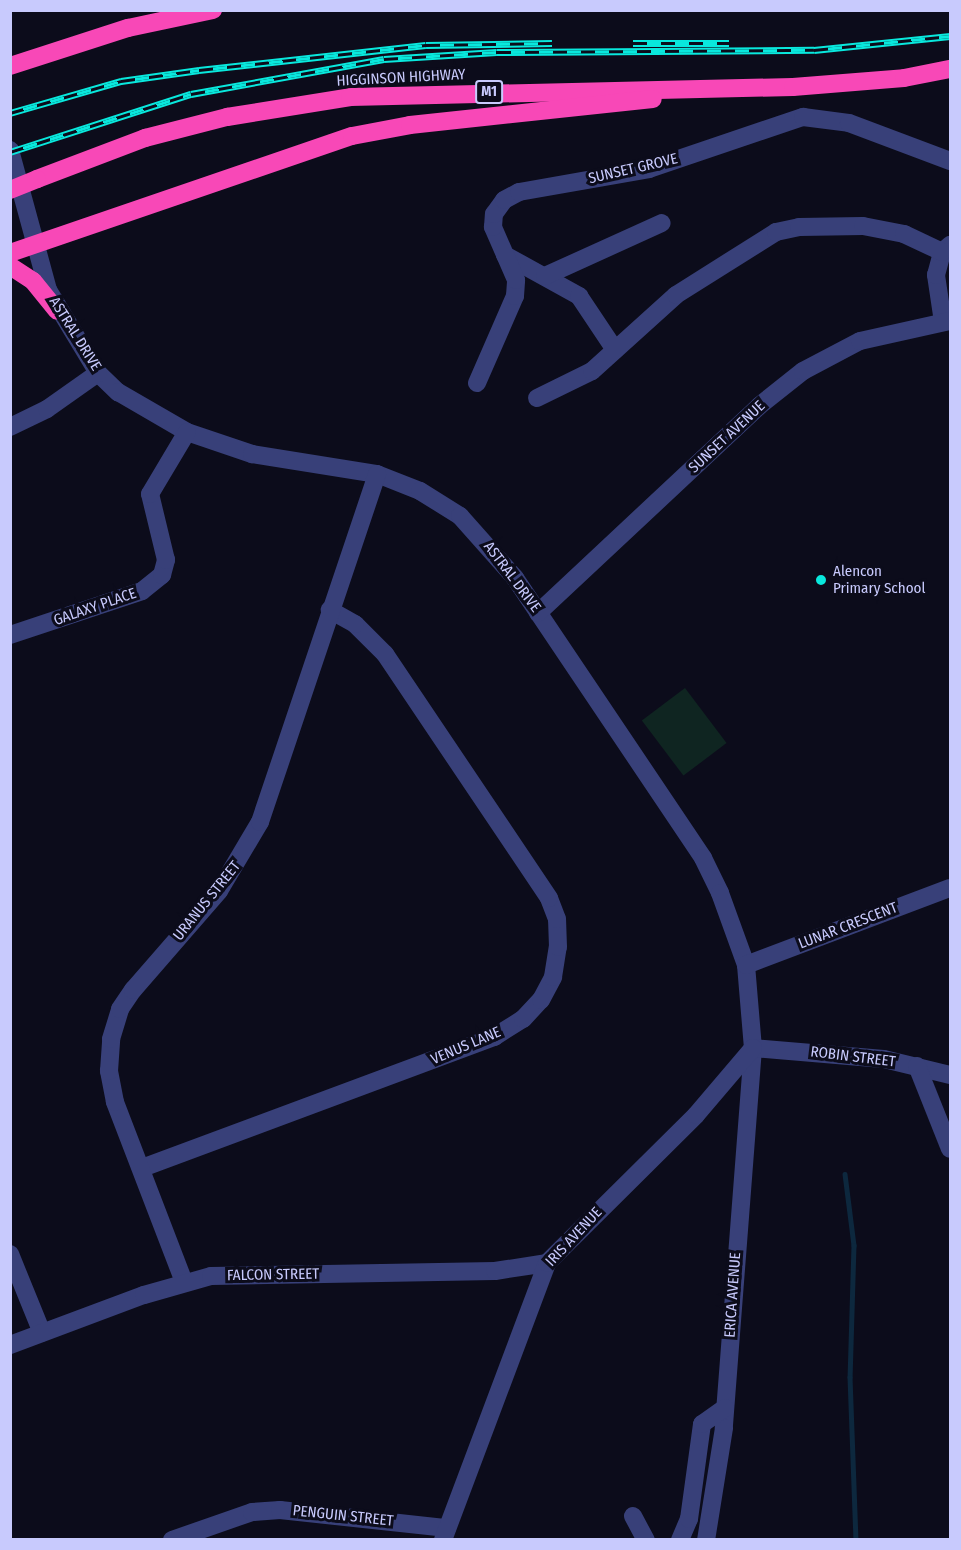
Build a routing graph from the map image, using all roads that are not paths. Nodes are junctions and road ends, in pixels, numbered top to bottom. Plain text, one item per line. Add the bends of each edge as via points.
1 (213, 10) edge
2 (15, 65) edge
3 (951, 69) edge
4 (793, 87) junction
5 (10, 150) edge
6 (951, 161) edge
7 (10, 190) edge
8 (662, 223) dead end
9 (35, 246) junction
10 (946, 249) edge
11 (10, 253) edge
12 (505, 255) junction
13 (10, 266) edge
14 (545, 276) junction
15 (57, 311) junction
16 (947, 321) edge
17 (615, 350) junction
18 (98, 373) junction
19 (477, 383) dead end
20 (537, 399) dead end
21 (10, 427) edge
22 (186, 432) junction
23 (377, 474) junction
24 (330, 610) junction
25 (538, 613) junction
26 (10, 635) edge
27 (951, 888) edge
28 (746, 965) junction
29 (753, 1048) junction
30 (916, 1066) junction
31 (951, 1075) edge
32 (951, 1149) edge
33 (142, 1168) junction
34 (10, 1254) edge
35 (547, 1263) junction
36 (184, 1282) junction
37 (42, 1333) junction
38 (10, 1345) edge
39 (725, 1408) junction
40 (633, 1516) dead end
41 (445, 1534) edge
42 (172, 1539) edge
43 (646, 1539) edge
44 (680, 1539) edge
45 (706, 1539) edge

1 - 2 highway via 128,28
3 - 4 highway, HIGGINSON HIGHWAY / M1 via 904,78
4 - 7 highway, HIGGINSON HIGHWAY / M1, bridge via 350,97 227,117 145,138
4 - 9 highway via 506,114 352,136
5 - 9 street, ASTRAL DRIVE
6 - 12 street, SUNSET GROVE via 849,123 821,117 779,121 649,169 519,192 495,214 493,227
8 - 14 street
9 - 11 highway
9 - 15 street, ASTRAL DRIVE
10 - 16 street via 936,275
10 - 17 street via 904,234 863,226 799,227 777,232 685,288
12 - 14 street
12 - 19 street, SUNSET GROVE via 516,280 515,296
13 - 15 highway via 33,281
14 - 17 street via 587,305
15 - 18 street, ASTRAL DRIVE
16 - 25 street, SUNSET AVENUE via 860,341 803,370 759,406
17 - 20 street via 592,371
18 - 21 street via 47,409
18 - 22 street, ASTRAL DRIVE via 118,392
22 - 23 street, ASTRAL DRIVE via 252,454
22 - 26 street, GALAXY PLACE via 150,495 166,560 162,575 142,591
23 - 24 street, URANUS STREET
23 - 25 street, ASTRAL DRIVE via 420,491 460,516 500,558
24 - 33 street, URANUS STREET via 277,778 244,854 120,1009 109,1071 115,1102
24 - 33 street, VENUS LANE via 355,624 386,654 549,898 557,919 553,977 541,1000 523,1020 494,1037
25 - 28 street, ASTRAL DRIVE via 703,858
27 - 28 street, LUNAR CRESCENT
28 - 29 street, ASTRAL DRIVE
29 - 30 street, ROBIN STREET
29 - 35 street, IRIS AVENUE via 696,1115
29 - 39 street, ERICA AVENUE
30 - 31 street, ROBIN STREET
30 - 32 street
33 - 36 street, URANUS STREET
34 - 37 street
35 - 36 street, FALCON STREET via 495,1271 211,1276
35 - 41 street, IRIS AVENUE
36 - 37 street, FALCON STREET
37 - 38 street, FALCON STREET
39 - 44 street via 702,1424 689,1518
39 - 45 street, ERICA AVENUE
40 - 43 street
41 - 42 street, PENGUIN STREET via 280,1510 252,1512

